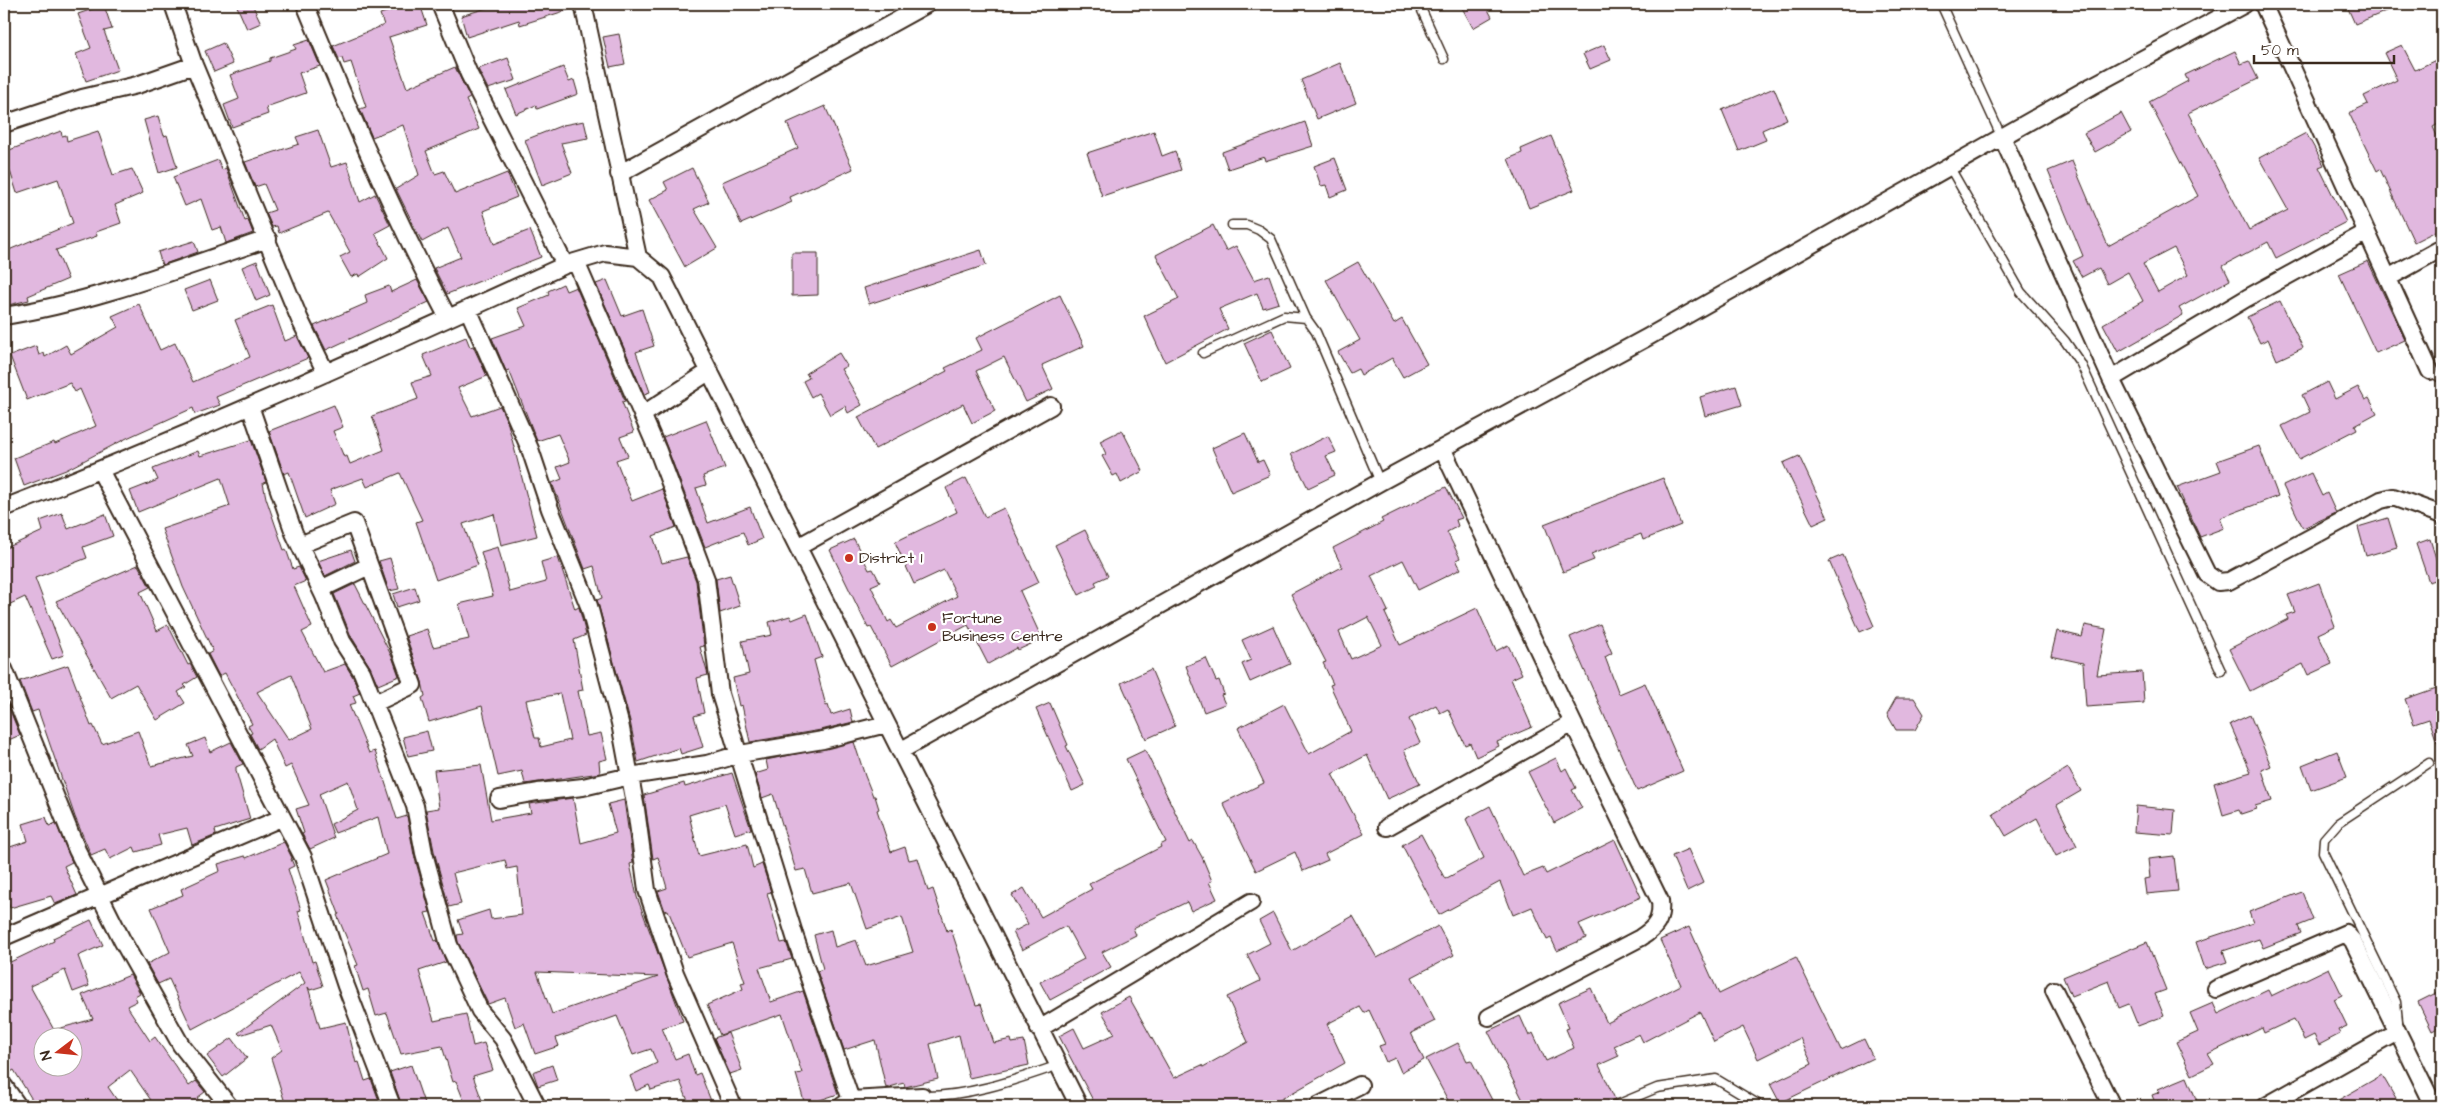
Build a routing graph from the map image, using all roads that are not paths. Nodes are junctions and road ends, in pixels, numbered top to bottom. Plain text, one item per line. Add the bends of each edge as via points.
1 (173, 4) edge
2 (305, 4) edge
3 (440, 4) edge
4 (583, 4) edge
5 (927, 4) edge
6 (1419, 4) edge
7 (1941, 4) edge
8 (2245, 4) edge
9 (2262, 4) edge
10 (1444, 59) dead end
11 (194, 64) junction
12 (4, 124) edge
13 (2002, 139) junction
14 (1949, 166) junction
15 (619, 174) junction
16 (1232, 225) dead end
17 (2367, 232) junction
18 (268, 238) junction
19 (2442, 248) edge
20 (638, 257) junction
21 (570, 264) junction
22 (2388, 278) junction
23 (468, 309) junction
24 (4, 316) edge
25 (448, 318) junction
26 (1306, 318) junction
27 (1203, 353) dead end
28 (710, 370) junction
29 (326, 373) junction
30 (2436, 375) edge
31 (2111, 379) junction
32 (250, 406) junction
33 (1051, 406) dead end
34 (642, 415) junction
35 (1443, 450) junction
36 (100, 470) junction
37 (1380, 482) junction
38 (4, 508) edge
39 (2442, 515) edge
40 (300, 545) junction
41 (798, 547) junction
42 (369, 566) junction
43 (321, 589) junction
44 (4, 670) edge
45 (2221, 671) dead end
46 (375, 703) junction
47 (1573, 723) junction
48 (886, 724) junction
49 (900, 751) junction
50 (740, 754) junction
51 (2429, 763) dead end
52 (630, 776) junction
53 (500, 799) dead end
54 (281, 818) junction
55 (1387, 827) dead end
56 (101, 897) junction
57 (1251, 902) dead end
58 (4, 937) edge
59 (2216, 989) dead end
60 (2054, 990) dead end
61 (1489, 1017) dead end
62 (1039, 1029) junction
63 (2399, 1036) junction
64 (1059, 1065) junction
65 (1360, 1084) dead end
66 (4, 1086) edge
67 (924, 1101) edge
68 (846, 1103) edge
69 (18, 1106) edge
70 (229, 1106) edge
71 (392, 1106) edge
72 (537, 1106) edge
73 (733, 1106) edge
74 (1079, 1106) edge
75 (1318, 1106) edge
76 (1614, 1106) edge
77 (1761, 1106) edge
78 (2112, 1106) edge
79 (2266, 1106) edge
80 (2434, 1106) edge

1 - 11 street
2 - 25 street via 414,256
3 - 21 street via 469,74
4 - 15 street
5 - 15 street
6 - 10 lane
7 - 13 lane
8 - 13 street via 2092,86
9 - 17 street
11 - 12 street via 137,85 82,98
11 - 18 street
13 - 14 street
13 - 31 street
14 - 35 street
14 - 45 lane via 2022,292 2081,364
15 - 20 street
16 - 26 lane via 1247,225 1271,239
17 - 22 street
17 - 31 street via 2246,298
18 - 24 street via 43,310
18 - 29 street via 300,320
19 - 22 street
20 - 21 street via 605,253
20 - 28 street via 662,277
21 - 23 street
21 - 34 street
22 - 30 street
23 - 25 street
23 - 52 street via 530,450 589,606 620,723
25 - 29 street
26 - 27 lane via 1284,316
26 - 37 lane via 1316,332
28 - 34 street
28 - 41 street
29 - 32 street
31 - 39 street via 2206,574 2218,582 2229,581 2380,500 2393,497
32 - 36 street
32 - 40 street
33 - 41 street
34 - 50 street via 706,579 720,694
35 - 37 street
35 - 47 street
36 - 38 street
36 - 54 street
37 - 49 street
40 - 42 street via 354,523
40 - 43 street
41 - 48 street
42 - 43 street
42 - 46 street via 413,685
43 - 46 street via 342,641 362,672
44 - 56 street via 77,850
46 - 72 street via 415,806 424,854 449,945 480,1011 503,1039
47 - 55 street
47 - 61 street via 1660,901 1662,915 1655,928 1640,938
48 - 49 street
48 - 50 street via 823,740
49 - 62 street
50 - 52 street via 707,764
50 - 68 street
51 - 63 lane via 2338,823 2324,839 2323,852 2396,1002
52 - 53 street via 583,787
52 - 73 street via 647,890 675,973
54 - 56 street
54 - 71 street via 306,864 346,986
56 - 58 street
56 - 70 street via 181,1046
57 - 62 street
59 - 63 street via 2346,932
60 - 78 street
62 - 64 street
63 - 79 street
63 - 80 street
64 - 67 lane via 995,1086 935,1096
64 - 74 street
65 - 75 street
66 - 69 street
67 - 68 street
76 - 77 lane via 1657,1088 1716,1079

